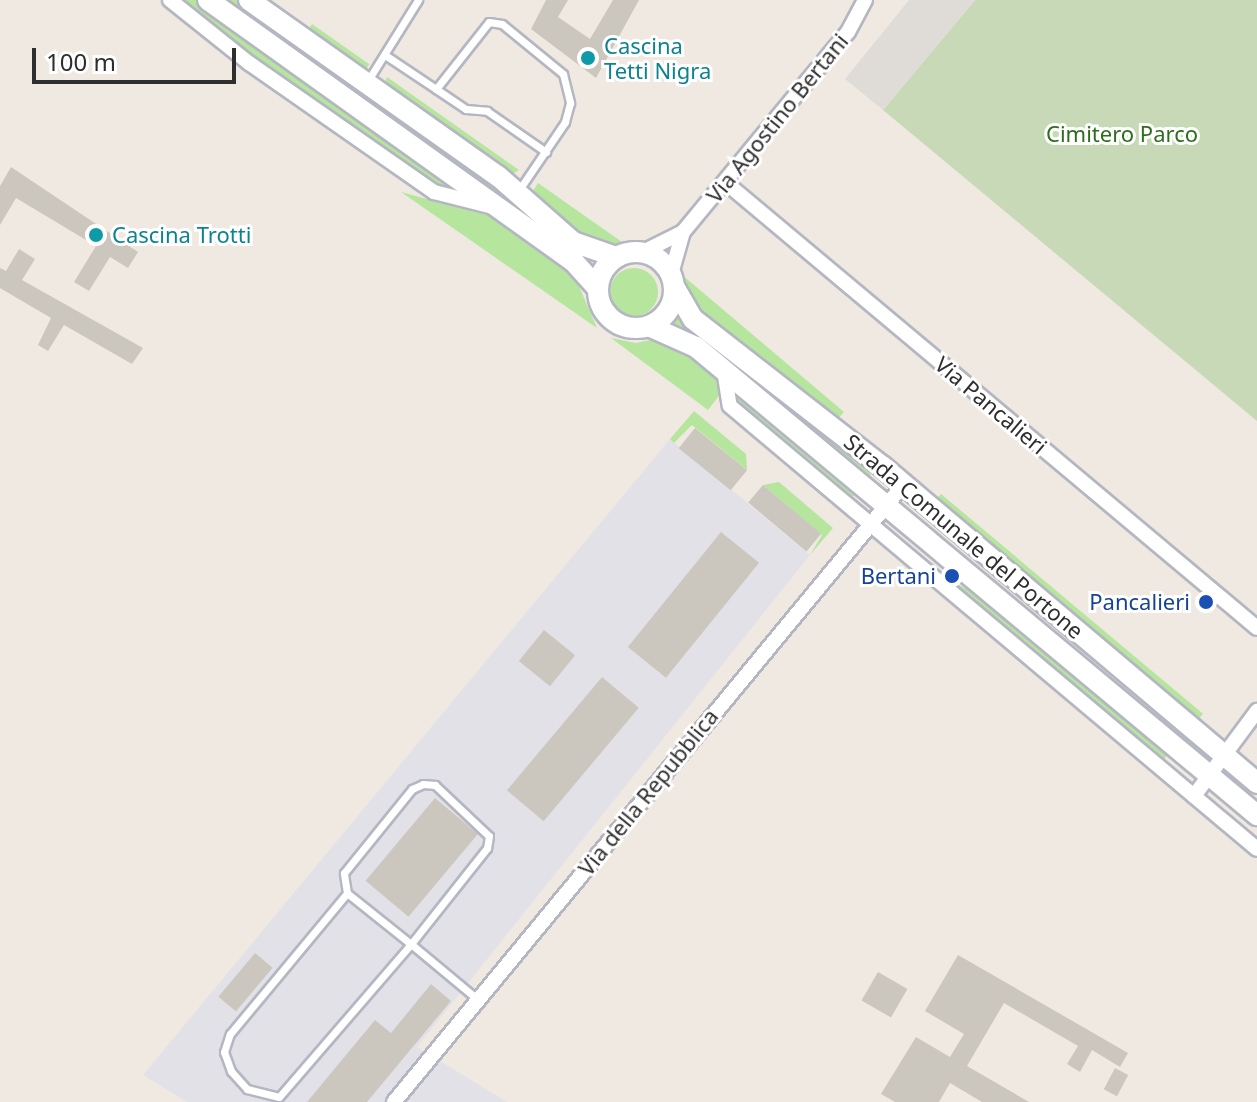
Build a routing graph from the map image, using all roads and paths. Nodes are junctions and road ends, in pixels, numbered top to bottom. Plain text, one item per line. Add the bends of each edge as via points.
1 (170, 0) edge
2 (208, 0) edge
3 (249, 0) edge
4 (418, 0) edge
5 (866, 0) edge
6 (875, 0) edge
7 (385, 55) junction
8 (366, 84) junction
9 (436, 89) junction
10 (546, 152) junction
11 (725, 182) junction
12 (517, 191) junction
13 (496, 207) junction
14 (683, 232) junction
15 (641, 253) junction
16 (616, 257) junction
17 (673, 281) junction
18 (598, 289) junction
19 (649, 326) junction
20 (724, 370) junction
21 (904, 484) junction
22 (888, 504) junction
23 (870, 527) junction
24 (1257, 628) edge
25 (1257, 711) edge
26 (1221, 753) junction
27 (1208, 774) junction
28 (1257, 783) edge
29 (1194, 796) junction
30 (1257, 815) edge
31 (1257, 849) edge
32 (347, 893) junction
33 (411, 944) junction
34 (477, 999) junction
35 (280, 1100) edge
36 (394, 1102) edge

1 - 13 street via 249,63 434,192
2 - 13 street
3 - 8 street
4 - 7 lane
5 - 6 street
5 - 11 street, Via Agostino Bertani via 848,32
7 - 8 lane
7 - 9 lane
8 - 12 street
9 - 10 lane via 466,109 487,111
9 - 10 lane via 483,27 502,24 563,74 569,87 565,122
10 - 12 lane
11 - 14 street, Via Agostino Bertani
11 - 24 street, Via Pancalieri
12 - 16 street via 573,242
13 - 18 street via 574,262
14 - 15 street, Via Agostino Bertani
14 - 17 street, Via Agostino Bertani
15 - 16 street
15 - 17 street via 653,256
16 - 18 street via 603,270
17 - 19 street via 671,307
17 - 21 street, Strada Comunale del Portone via 693,319
18 - 19 street via 610,318 625,327
19 - 20 street, Strada Comunale del Portone via 685,340
20 - 22 street, Strada Comunale del Portone
20 - 23 street via 730,406
21 - 22 street, Via della Repubblica
21 - 26 street, Strada Comunale del Portone
22 - 23 street, Via della Repubblica
22 - 27 street, Strada Comunale del Portone
23 - 29 street
23 - 34 street, Via della Repubblica
25 - 26 street
26 - 27 street
26 - 28 street, Strada Comunale del Portone
27 - 29 street
27 - 30 street, Strada Comunale del Portone
29 - 31 street
32 - 33 lane
32 - 33 lane via 344,873 412,789 435,785 489,836 487,848
32 - 35 lane via 230,1034 224,1052 231,1071 247,1089
33 - 34 lane
33 - 35 lane
34 - 36 street, Via della Repubblica

